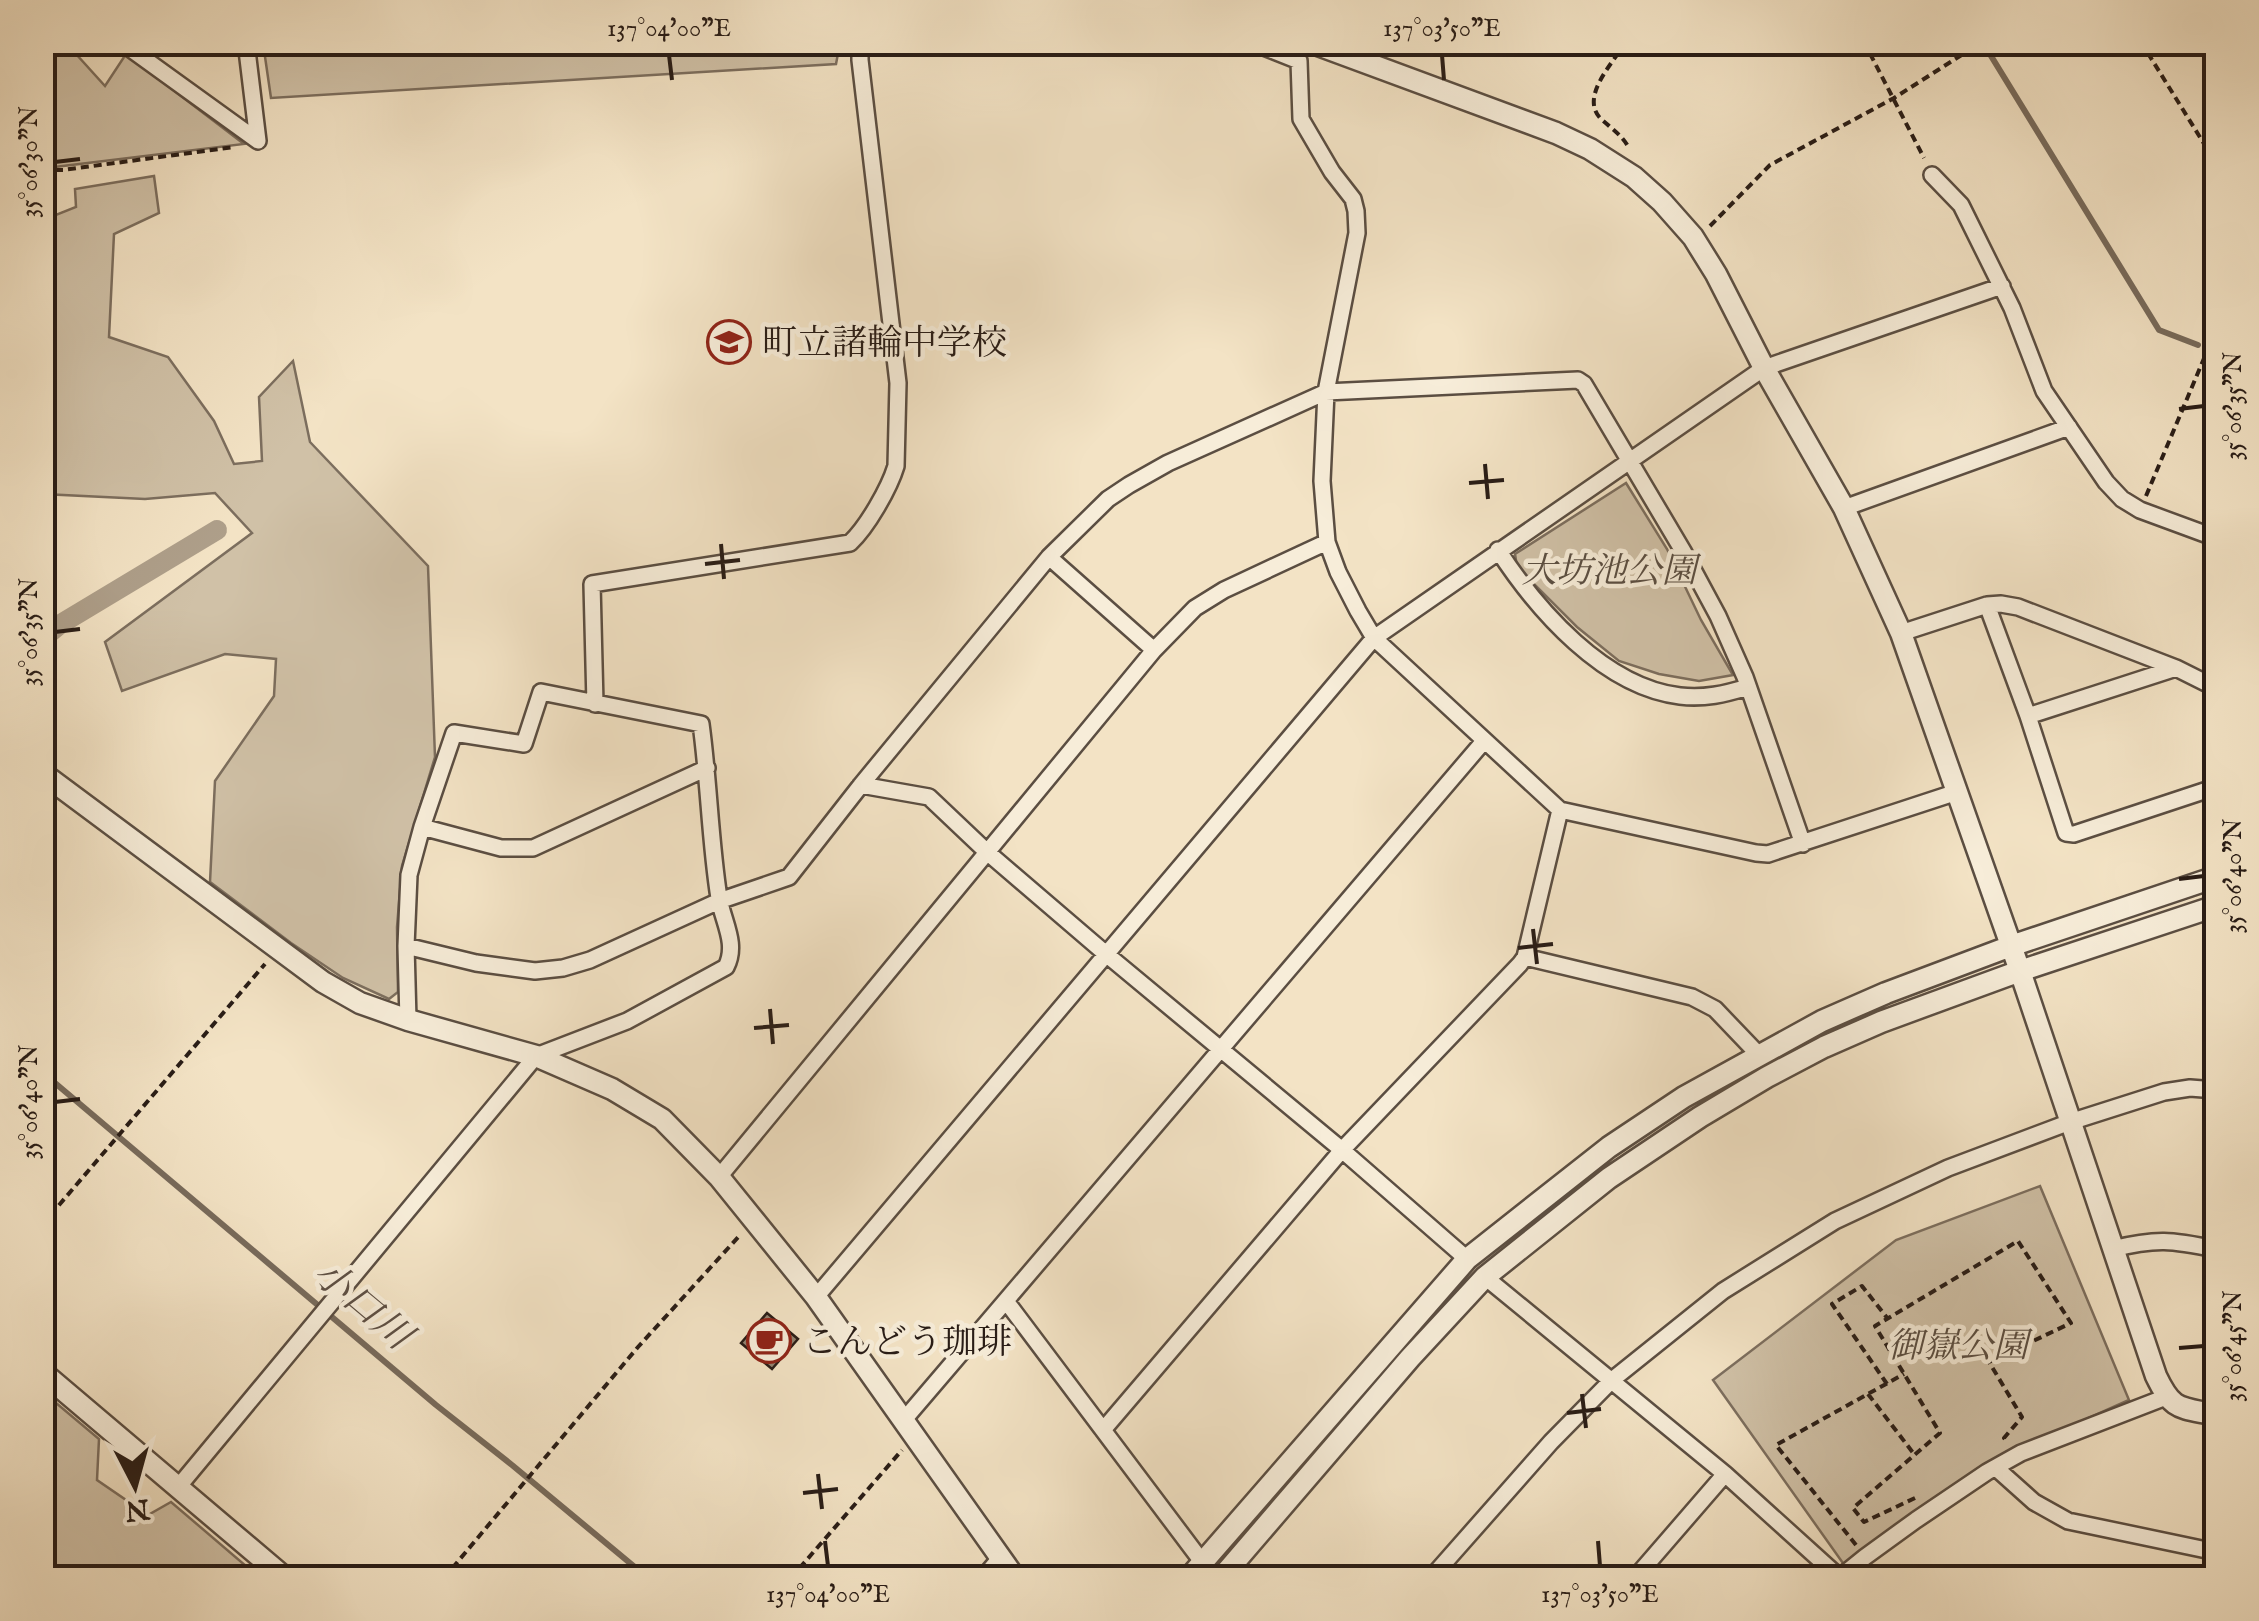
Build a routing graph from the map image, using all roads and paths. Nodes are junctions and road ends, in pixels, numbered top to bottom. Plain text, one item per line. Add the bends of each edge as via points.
1 (121, 42) edge
2 (246, 42) edge
3 (860, 42) edge
4 (1251, 42) edge
5 (1310, 42) edge
6 (1626, 42) edge
7 (1864, 42) edge
8 (1982, 42) edge
9 (2141, 42) edge
10 (1894, 98) junction
11 (258, 141) junction
12 (2216, 162) edge
13 (46, 170) edge
14 (1624, 170) junction
15 (1932, 175) joint
16 (42, 197) edge
17 (1695, 240) junction
18 (2002, 286) junction
19 (2216, 330) edge
20 (1764, 368) junction
21 (1326, 392) junction
22 (2069, 427) junction
23 (1630, 458) junction
24 (1844, 508) junction
25 (2140, 510) junction
26 (2216, 538) edge
27 (1327, 542) junction
28 (1498, 550) junction
29 (1050, 558) junction
30 (1986, 605) junction
31 (1901, 633) junction
32 (1374, 638) junction
33 (1154, 650) junction
34 (2176, 668) junction
35 (1748, 687) junction
36 (2216, 688) edge
37 (595, 704) junction
38 (2028, 716) junction
39 (1484, 741) junction
40 (707, 768) junction
41 (42, 773) edge
42 (862, 784) junction
43 (2215, 791) edge
44 (1957, 792) junction
45 (1560, 810) junction
46 (422, 827) junction
47 (1803, 844) junction
48 (987, 852) junction
49 (2216, 877) edge
50 (719, 901) junction
51 (2216, 906) edge
52 (406, 946) junction
53 (2011, 946) junction
54 (278, 949) junction
55 (1106, 954) junction
56 (1525, 957) junction
57 (2020, 972) junction
58 (408, 1020) junction
59 (1220, 1049) junction
60 (1759, 1055) junction
61 (536, 1056) junction
62 (2216, 1090) edge
63 (2070, 1122) junction
64 (1342, 1150) junction
65 (719, 1177) junction
66 (754, 1219) junction
67 (42, 1225) edge
68 (2112, 1249) junction
69 (2216, 1249) edge
70 (1468, 1259) junction
71 (1486, 1277) junction
72 (816, 1297) junction
73 (1006, 1301) junction
74 (1888, 1318) junction
75 (42, 1372) edge
76 (1904, 1374) junction
77 (1612, 1380) junction
78 (1887, 1384) junction
79 (1868, 1394) junction
80 (2166, 1397) junction
81 (2216, 1414) edge
82 (908, 1429) junction
83 (1103, 1430) junction
84 (2021, 1453) junction
85 (1915, 1455) junction
86 (1996, 1468) junction
87 (1725, 1474) junction
88 (179, 1486) junction
89 (1916, 1498) dead end
90 (2216, 1552) edge
91 (1865, 1557) junction
92 (1000, 1558) junction
93 (1196, 1571) edge
94 (285, 1578) edge
95 (444, 1578) edge
96 (791, 1578) edge
97 (983, 1578) edge
98 (1015, 1578) edge
99 (1221, 1578) edge
100 (1431, 1578) edge
101 (1635, 1578) edge
102 (1840, 1578) edge

1 - 11 street
2 - 11 street
3 - 37 street via 898,382 892,478 850,543 592,584
4 - 21 street via 1298,61 1300,119 1354,199 1357,233
5 - 14 street via 1556,133
6 - 14 path via 1593,98 1598,117 1628,144 1632,158
7 - 10 path
8 - 10 path
9 - 12 path
10 - 15 path
10 - 17 path via 1770,166
11 - 13 path
13 - 16 path
14 - 17 street
15 - 18 street via 1961,204
17 - 20 street
18 - 20 street
18 - 22 street via 2044,391
19 - 25 path
20 - 23 street
20 - 24 street
21 - 23 street via 1578,380
21 - 27 street
21 - 29 street via 1128,485
22 - 24 street
22 - 25 street via 2106,482
23 - 28 street
23 - 35 street via 1709,600
24 - 31 street
25 - 26 street
27 - 32 street
27 - 33 street via 1195,608
28 - 32 street
28 - 35 street via 1559,625 1629,680 1677,696
29 - 33 street
29 - 42 street
30 - 31 street
30 - 34 street via 2018,607
30 - 38 street
31 - 44 street
32 - 39 street
32 - 55 street
33 - 48 street
34 - 36 street
34 - 38 street
35 - 47 street
37 - 40 street via 701,724
37 - 46 street via 540,692 524,744 454,733
38 - 43 street via 2066,832
39 - 45 street
39 - 59 street
40 - 46 street via 533,848 501,848
40 - 50 street
41 - 54 street
42 - 48 street via 929,797
42 - 50 street via 789,877
44 - 47 street
44 - 53 street
45 - 47 street via 1756,853
45 - 56 street
46 - 52 street via 409,875
48 - 55 street
48 - 65 street
49 - 53 street
50 - 52 street via 563,968 535,972
50 - 61 street via 731,941 726,967 627,1021
51 - 57 street
52 - 58 street
53 - 57 street
53 - 60 street via 1886,993
54 - 58 street via 360,1004
54 - 67 path
55 - 59 street
55 - 72 street
56 - 60 street via 1692,997 1715,1008
56 - 64 street
57 - 63 street
57 - 71 street via 1880,1022 1768,1077 1609,1178
58 - 61 street
59 - 64 street
59 - 73 street
60 - 70 street via 1609,1147
61 - 65 street via 662,1119
61 - 88 street
62 - 63 street via 2164,1092
63 - 68 street
63 - 77 street via 1835,1221 1723,1290
64 - 70 street
64 - 83 street
65 - 66 street
66 - 72 street
66 - 95 path
68 - 69 street via 2148,1240
68 - 80 street
70 - 93 street
71 - 77 street
71 - 99 street
72 - 82 street
73 - 82 street
73 - 83 street
74 - 76 path via 1875,1326
74 - 78 path via 1862,1286 1832,1304
74 - 84 path via 2018,1240 2071,1323 1989,1362 2022,1417 2004,1438
75 - 88 street
76 - 78 path
76 - 85 path via 1940,1433
77 - 87 street
77 - 100 street
78 - 79 path
79 - 85 path
79 - 91 path via 1776,1445
80 - 81 street via 2178,1407
80 - 84 street
82 - 92 street
82 - 96 path
83 - 93 street
84 - 86 street
85 - 89 path via 1853,1508 1864,1522
86 - 90 street via 2068,1521
86 - 91 street
87 - 101 street
87 - 102 street
88 - 94 street
91 - 102 street
92 - 97 street
92 - 98 street

